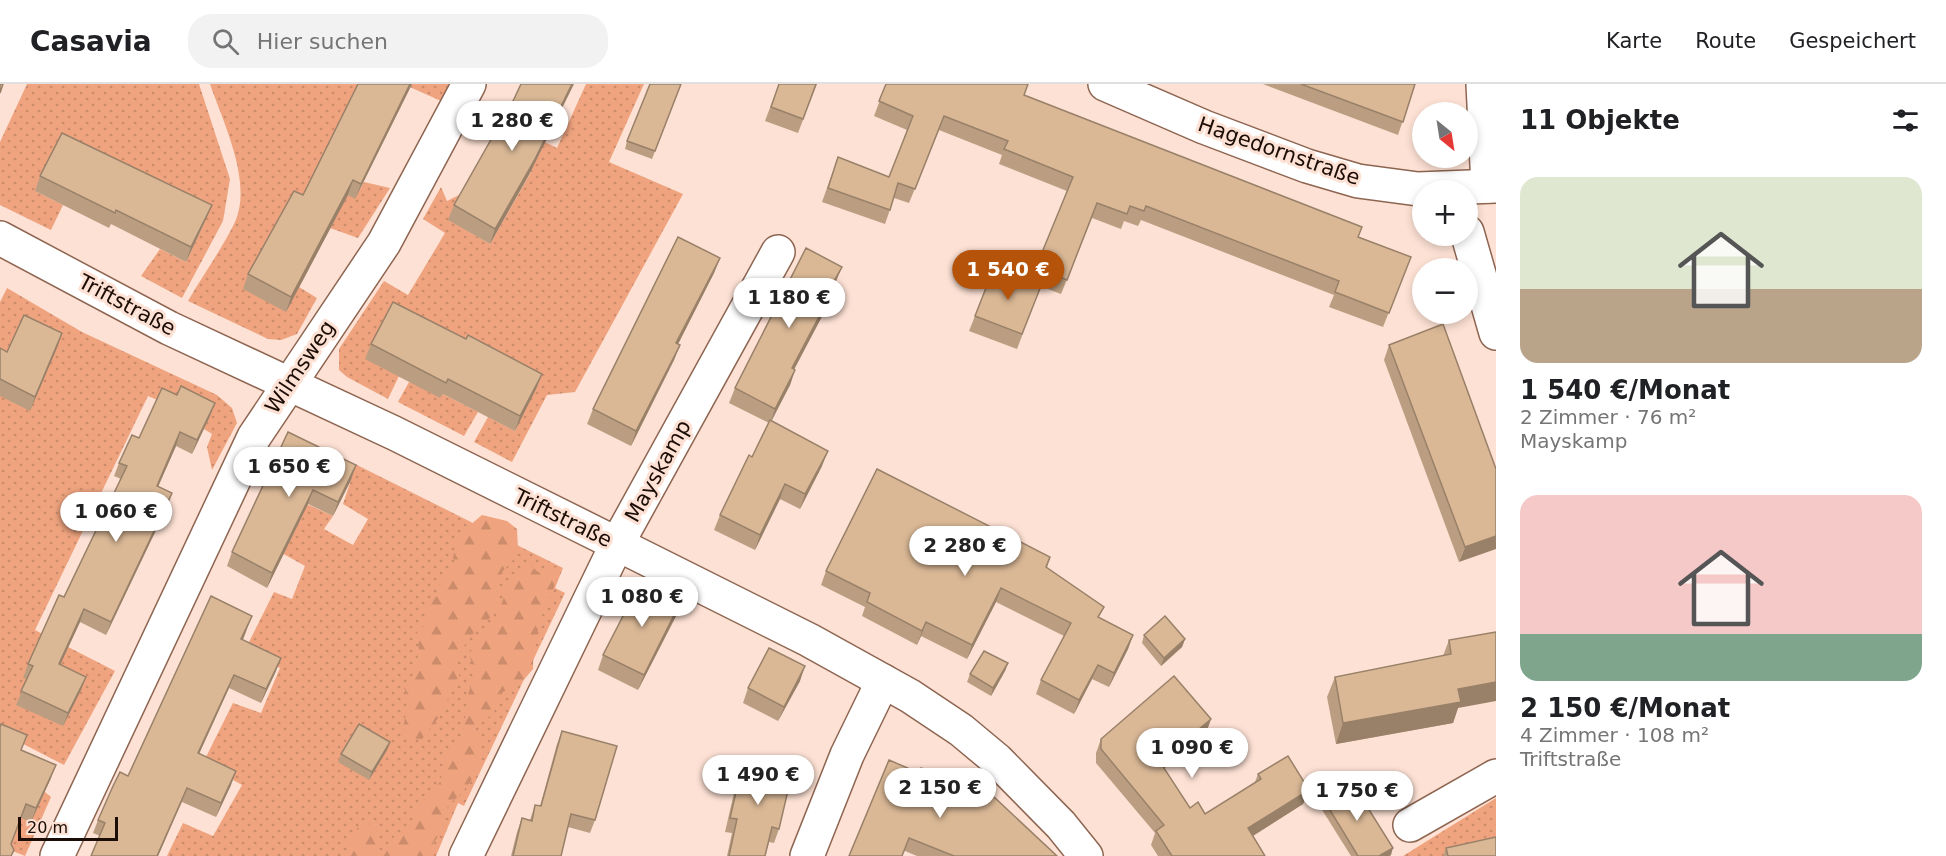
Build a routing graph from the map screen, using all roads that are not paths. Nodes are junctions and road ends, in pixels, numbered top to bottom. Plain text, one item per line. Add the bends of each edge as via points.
1 (469, 84) edge
2 (1105, 84) edge
3 (1483, 84) edge
4 (1475, 180) edge
5 (1412, 188) edge
6 (0, 238) edge
7 (1471, 246) edge
8 (778, 252) dead end
9 (1496, 333) edge
10 (289, 384) junction
11 (617, 544) junction
12 (884, 681) junction
13 (1496, 776) edge
14 (1410, 825) dead end
15 (57, 856) edge
16 (466, 856) edge
17 (807, 856) edge
18 (1086, 856) edge

1 - 10 street, Wilmsweg via 384,243
2 - 5 street, Hagedornstraße via 1204,127 1338,175
3 - 4 street
6 - 10 street, Triftstraße via 169,328
7 - 9 street
8 - 11 street, Mayskamp
10 - 11 street, Triftstraße
10 - 15 street, Wilmsweg via 254,437
11 - 12 street, Triftstraße
11 - 16 street, Mayskamp
12 - 17 street via 847,755
12 - 18 street, Triftstraße via 936,712 981,746 1043,804
13 - 14 street

